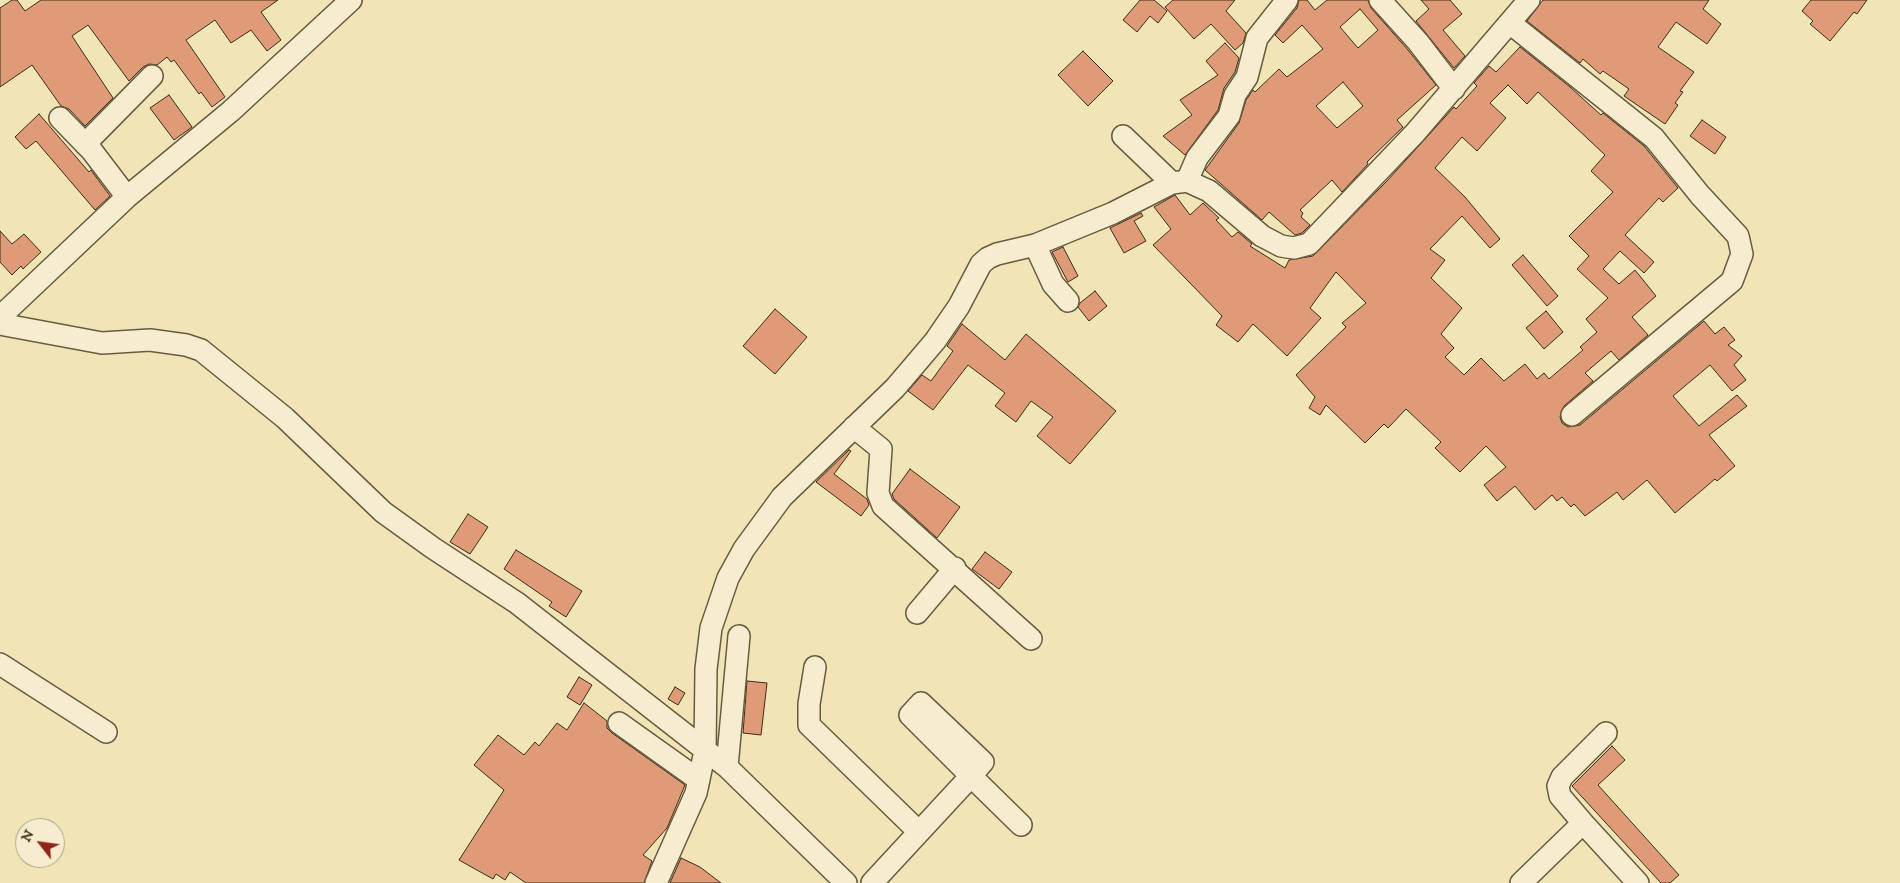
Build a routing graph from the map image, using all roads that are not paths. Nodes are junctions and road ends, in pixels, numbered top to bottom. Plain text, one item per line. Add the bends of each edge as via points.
1 (351, 0) edge
2 (1287, 0) edge
3 (1380, 0) edge
4 (1529, 0) edge
5 (1510, 23) junction
6 (152, 76) dead end
7 (1454, 89) junction
8 (60, 118) dead end
9 (1123, 136) dead end
10 (85, 144) junction
11 (1180, 182) junction
12 (127, 197) junction
13 (1035, 245) junction
14 (1068, 301) dead end
15 (0, 317) edge
16 (0, 324) edge
17 (1572, 415) dead end
18 (854, 427) junction
19 (954, 568) junction
20 (917, 613) dead end
21 (739, 636) dead end
22 (1031, 639) dead end
23 (0, 664) edge
24 (815, 667) dead end
25 (619, 724) dead end
26 (106, 732) dead end
27 (1606, 733) dead end
28 (705, 751) junction
29 (727, 767) junction
30 (699, 780) junction
31 (1584, 822) junction
32 (1021, 825) dead end
33 (919, 832) junction
34 (656, 883) edge
35 (846, 883) edge
36 (872, 883) edge
37 (1520, 883) edge
38 (1638, 883) edge

1 - 12 street via 231,111
2 - 11 street via 1257,38 1247,77 1235,95 1229,116
3 - 7 street
4 - 5 street
5 - 7 street
5 - 17 street via 1654,138 1738,236 1742,254 1732,281
6 - 10 street
7 - 11 street via 1309,244 1294,248 1281,246 1262,236 1210,192
8 - 10 street
9 - 11 street
10 - 12 street
11 - 13 street
12 - 15 street
13 - 14 street via 1053,284
13 - 18 street via 997,254 981,264 959,306 935,341 895,388
16 - 28 street via 102,343 150,340 201,350 286,418 383,512 517,603
18 - 19 street via 880,449 878,493 883,506
18 - 28 street via 782,497 744,549 728,578 711,628 706,669
19 - 20 street
19 - 22 street
21 - 29 street
23 - 26 street
24 - 33 street via 809,725
25 - 30 street
27 - 31 street via 1562,777 1558,786 1560,796
28 - 29 street
28 - 30 street
29 - 35 street
30 - 34 street
31 - 37 street
31 - 38 street
32 - 33 street via 971,776
33 - 36 street

